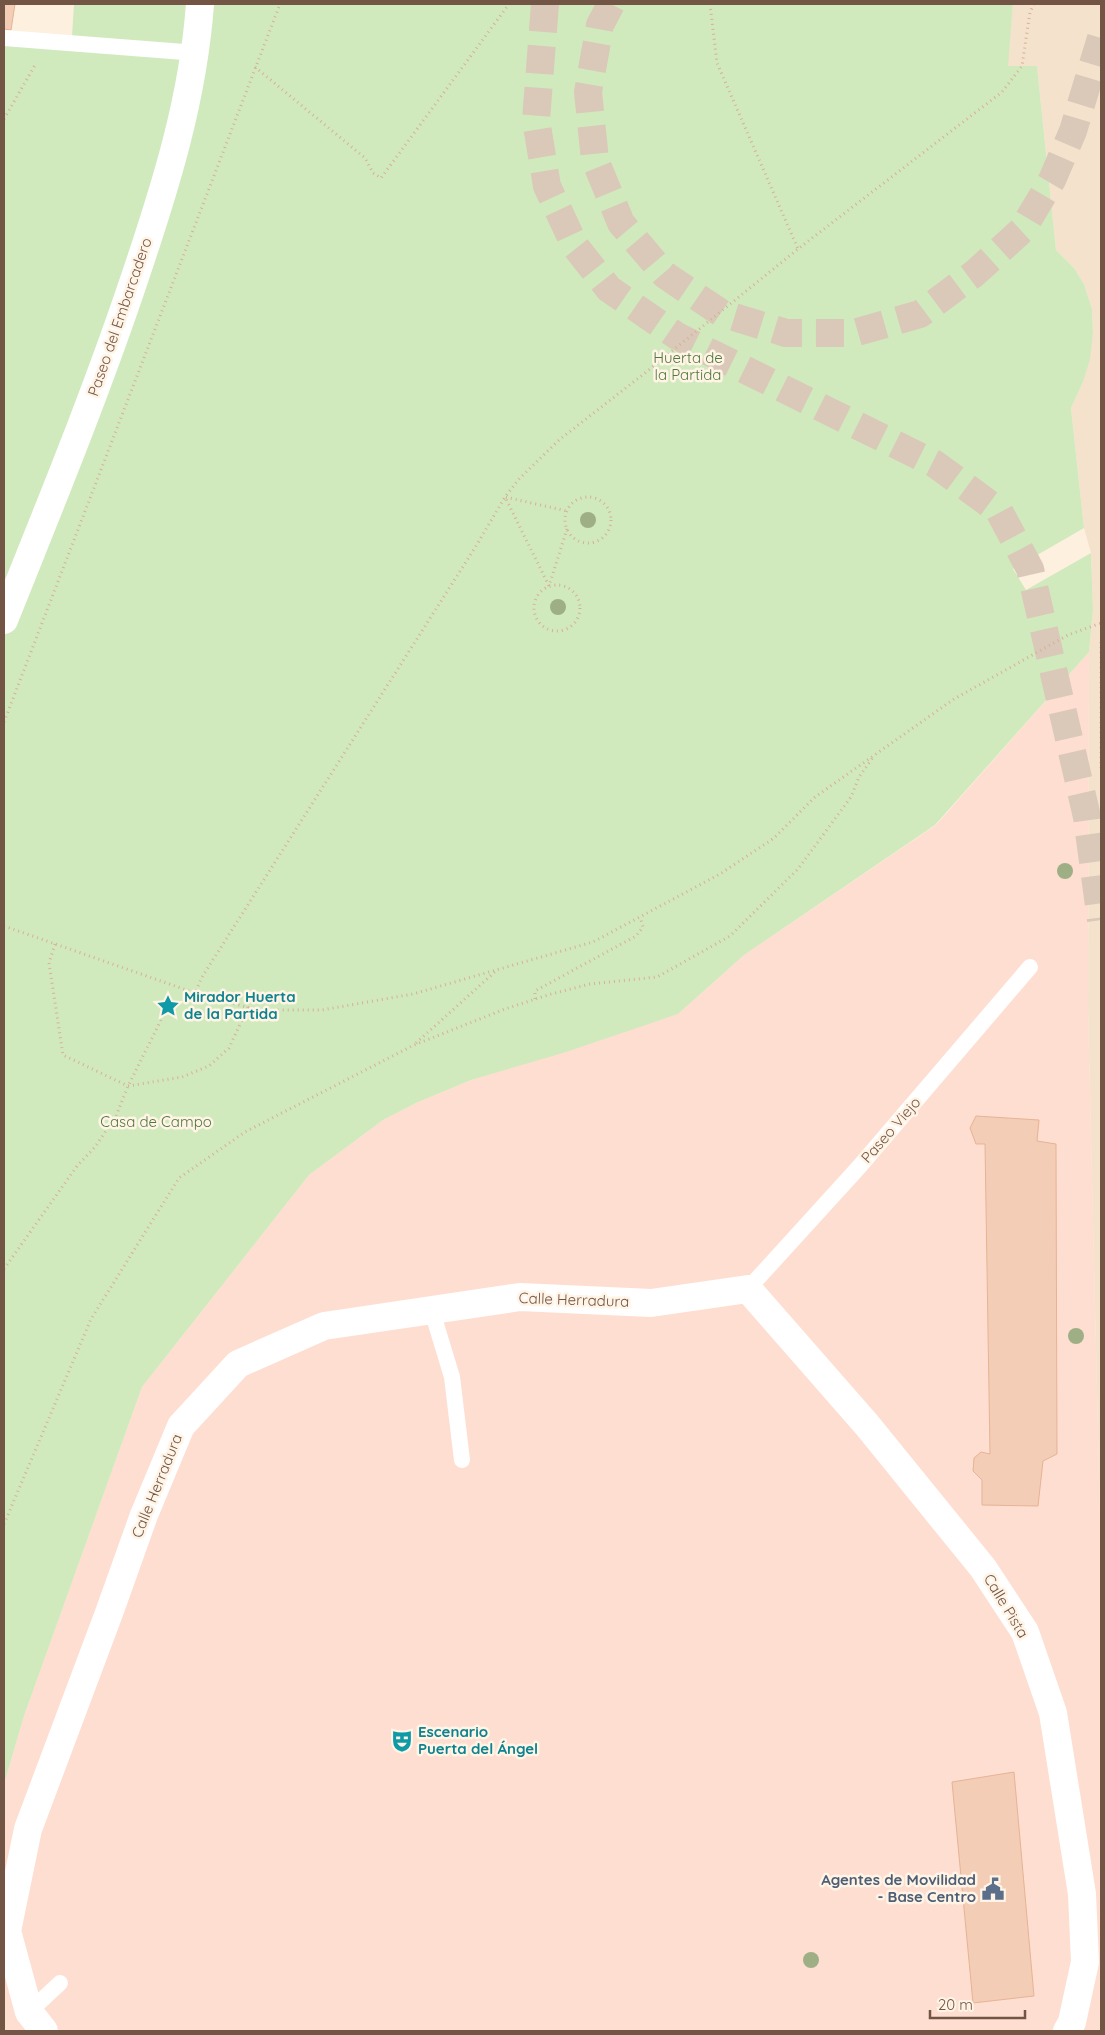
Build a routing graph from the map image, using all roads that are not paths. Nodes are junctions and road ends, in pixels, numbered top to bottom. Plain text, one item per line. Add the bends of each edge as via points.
1 (200, 4) edge
2 (4, 38) edge
3 (196, 53) junction
4 (4, 620) edge
5 (1030, 967) dead end
6 (748, 1289) junction
7 (432, 1311) junction
8 (462, 1460) dead end
9 (60, 1983) dead end
10 (37, 2022) edge
11 (1067, 2031) edge

1 - 3 street, Paseo del Embarcadero
2 - 3 lane
3 - 4 street, Paseo del Embarcadero via 168,180 109,356
5 - 6 lane, Paseo Viejo via 859,1167
6 - 7 street, Calle Herradura via 651,1303 520,1296
6 - 11 street, Calle Pista via 867,1425 977,1561 1025,1632 1053,1712 1082,1894 1085,1962 1072,2022
7 - 8 lane via 452,1377
7 - 10 street, Calle Herradura via 324,1326 238,1364 181,1426 144,1515 28,1829 6,1931
9 - 10 lane

